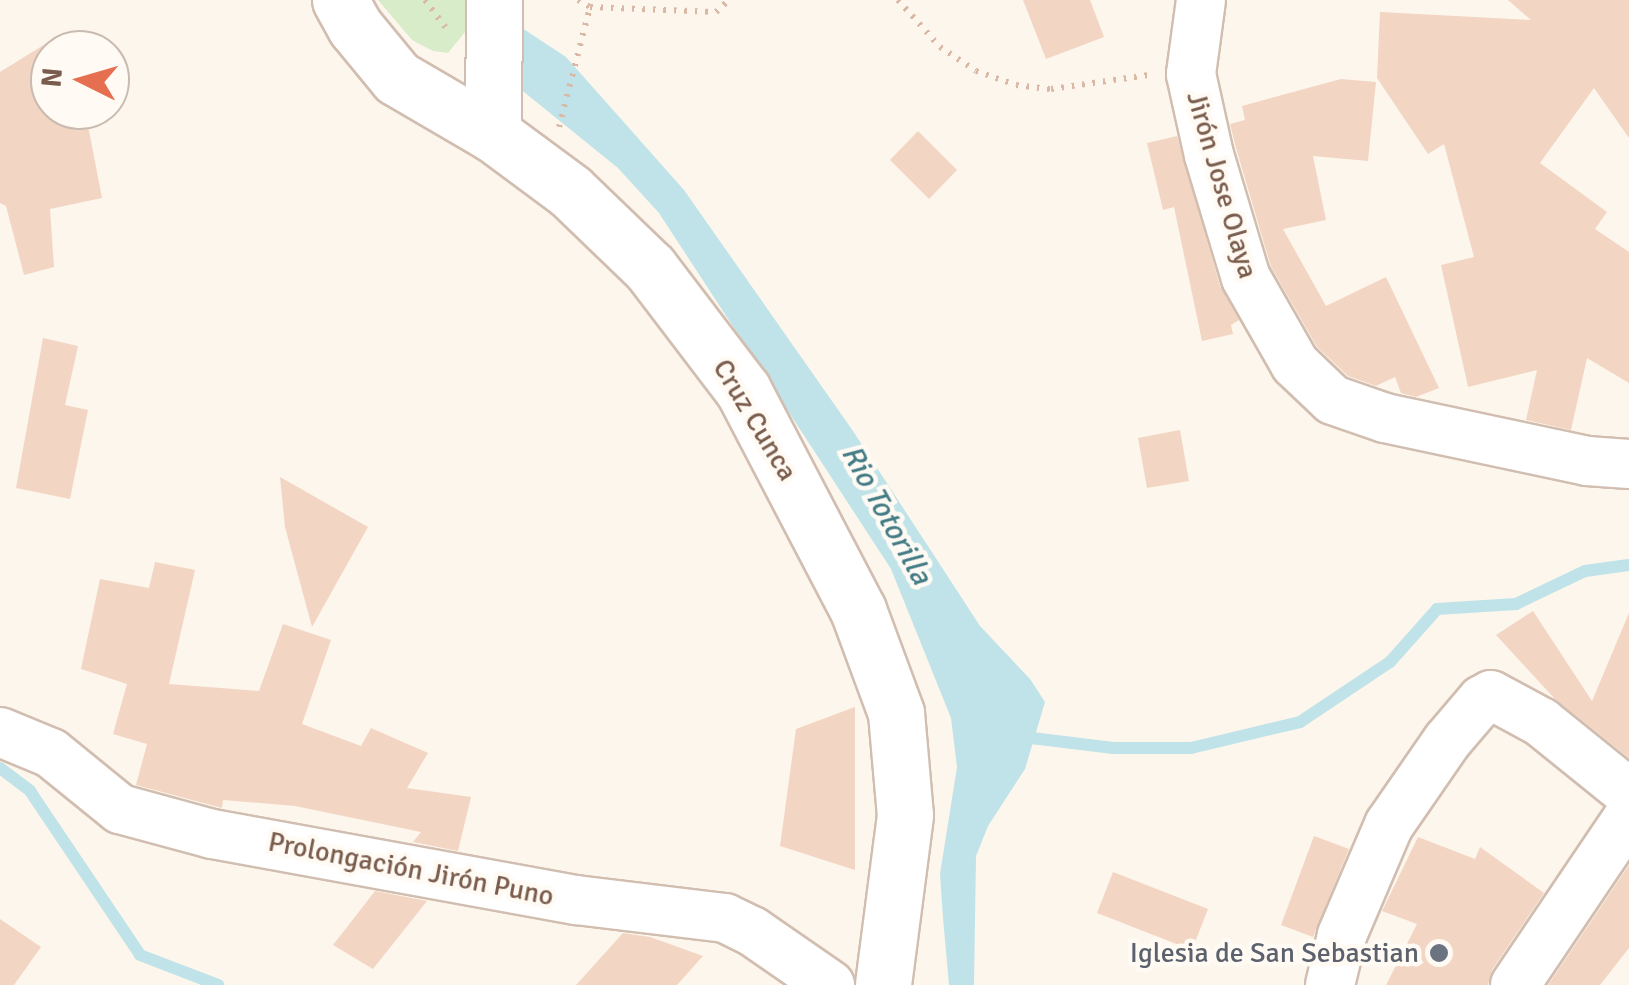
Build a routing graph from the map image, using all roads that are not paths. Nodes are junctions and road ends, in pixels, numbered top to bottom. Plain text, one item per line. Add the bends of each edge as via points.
1 (340, 0) edge
2 (494, 0) edge
3 (1201, 0) edge
4 (493, 134) junction
5 (1629, 464) edge
6 (0, 732) edge
7 (1629, 793) edge
8 (1629, 816) edge
9 (830, 985) edge
10 (883, 985) edge
11 (1330, 985) edge
12 (1516, 985) edge

1 - 4 street, Cruz Cunca via 396,78
2 - 4 street
3 - 5 street, Jirón Jose Olaya via 1190,74 1246,278 1296,364 1333,400 1402,422 1587,462
4 - 10 street, Cruz Cunca via 570,190 661,283 742,390 858,610 896,713 904,815
6 - 9 street, Prolongación Jirón Puno via 51,753 120,809 212,834 576,900 725,918
7 - 11 street via 1540,722 1491,695 1482,700 1389,824 1342,935
8 - 12 street

